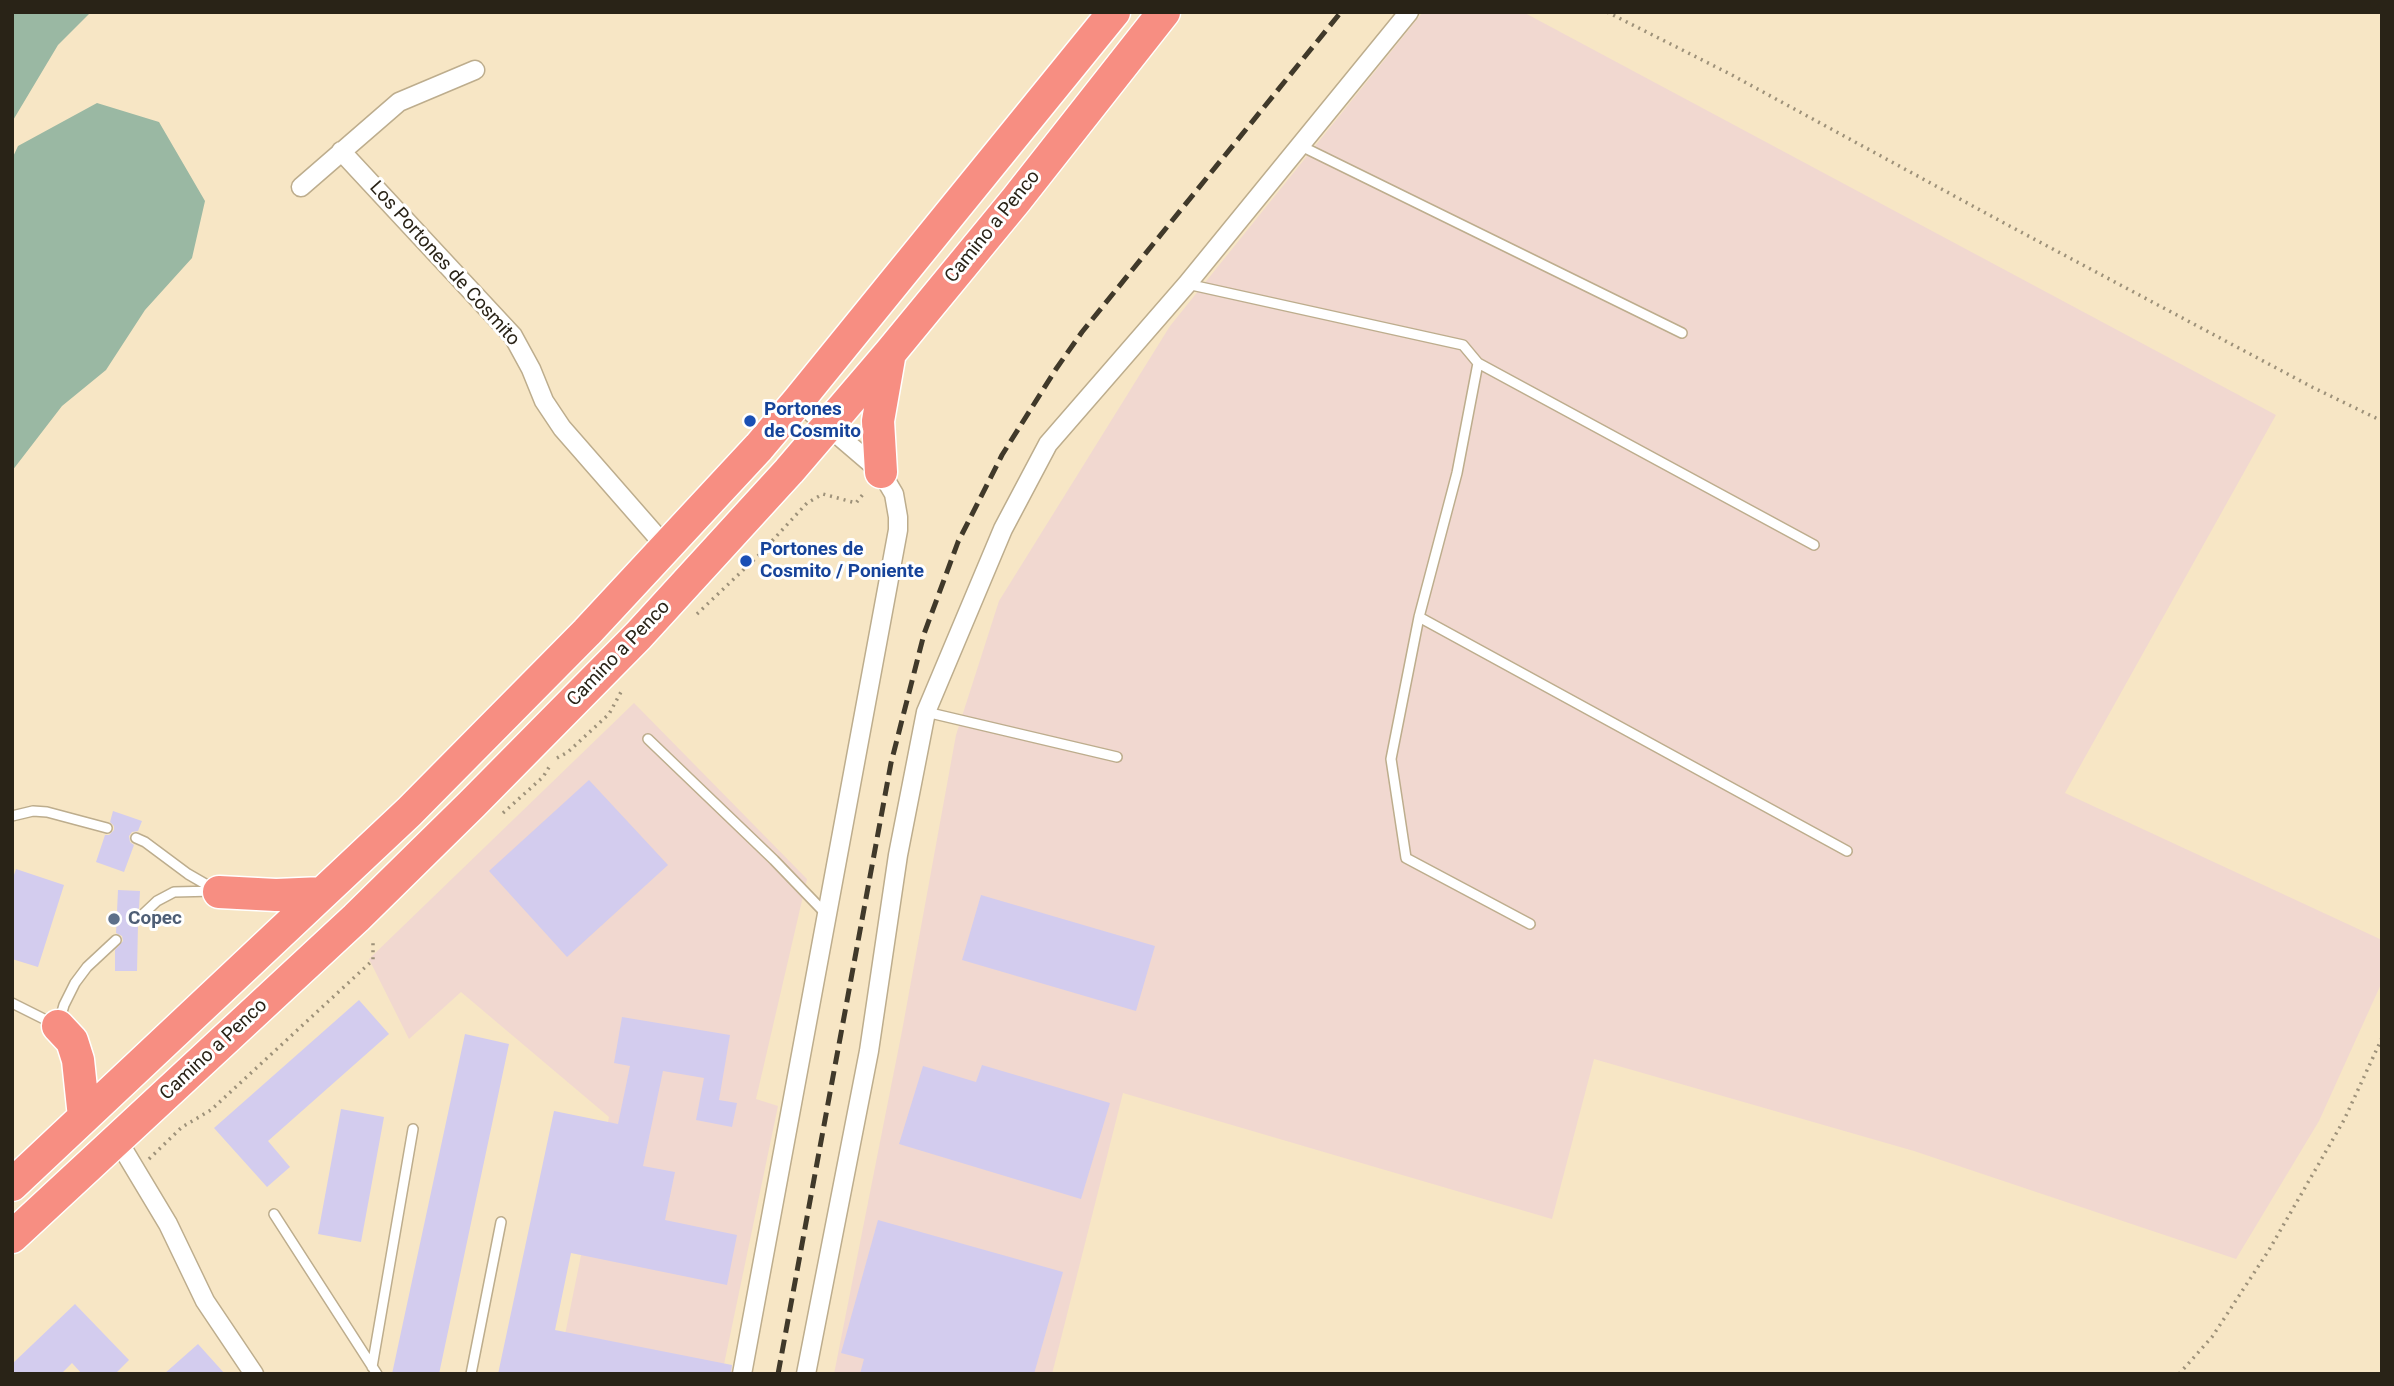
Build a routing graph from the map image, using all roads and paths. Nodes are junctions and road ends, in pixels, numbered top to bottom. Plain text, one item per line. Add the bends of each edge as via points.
1 (1114, 12) edge
2 (1164, 12) edge
3 (1409, 12) edge
4 (1607, 12) edge
5 (475, 70) dead end
6 (1301, 146) junction
7 (341, 151) junction
8 (301, 187) dead end
9 (1187, 284) junction
10 (1682, 333) dead end
11 (890, 353) junction
12 (1478, 363) junction
13 (798, 401) junction
14 (2382, 421) edge
15 (828, 426) junction
16 (881, 472) junction
17 (1814, 545) dead end
18 (666, 547) junction
19 (1419, 617) junction
20 (688, 622) dead end
21 (623, 690) dead end
22 (926, 712) junction
23 (648, 739) dead end
24 (1117, 757) dead end
25 (12, 816) edge
26 (500, 816) dead end
27 (107, 828) dead end
28 (136, 838) dead end
29 (1847, 851) dead end
30 (219, 892) junction
31 (323, 893) junction
32 (828, 916) junction
33 (139, 918) dead end
34 (1530, 924) dead end
35 (378, 930) dead end
36 (116, 940) dead end
37 (12, 1003) edge
38 (58, 1026) junction
39 (2382, 1038) edge
40 (84, 1117) junction
41 (413, 1129) dead end
42 (117, 1139) junction
43 (136, 1171) junction
44 (12, 1185) edge
45 (274, 1214) dead end
46 (501, 1222) dead end
47 (12, 1237) edge
48 (374, 1371) edge
49 (254, 1374) edge
50 (471, 1374) edge
51 (742, 1374) edge
52 (806, 1374) edge
53 (2179, 1374) edge

1 - 13 highway, Camino a Penco
2 - 11 highway, Camino a Penco
3 - 6 street
4 - 14 path
5 - 7 street via 399,102
6 - 9 street
6 - 10 lane
7 - 8 street
7 - 18 street, Los Portones de Cosmito via 513,336 562,428
9 - 12 lane via 1463,345
9 - 22 street via 1048,444 1003,530
11 - 15 highway, Camino a Penco
11 - 16 highway via 878,421
12 - 17 lane
12 - 19 lane via 1457,473
13 - 15 street
13 - 18 highway, Camino a Penco
15 - 16 street
15 - 42 highway, Camino a Penco via 638,636 491,786
16 - 20 path via 856,503 823,494 807,503
16 - 32 street via 897,505 896,545
18 - 31 highway, Camino a Penco via 500,721
19 - 29 lane
19 - 34 lane via 1391,759 1406,858
21 - 26 path via 609,714 556,758 543,777
22 - 24 lane
22 - 52 street via 898,855 869,1051
23 - 32 lane
25 - 27 lane via 47,812
28 - 30 lane
30 - 31 highway
30 - 33 lane via 174,892
31 - 40 highway, Camino a Penco
32 - 51 street
35 - 43 path via 372,941 373,960 211,1110 182,1126
36 - 38 lane via 75,983
37 - 38 lane
38 - 40 highway via 76,1053
39 - 53 path via 2344,1120 2269,1250 2212,1337
40 - 44 highway, Camino a Penco
41 - 48 lane
42 - 43 street
42 - 47 highway, Camino a Penco
43 - 49 street via 205,1301
45 - 48 lane
46 - 50 lane

